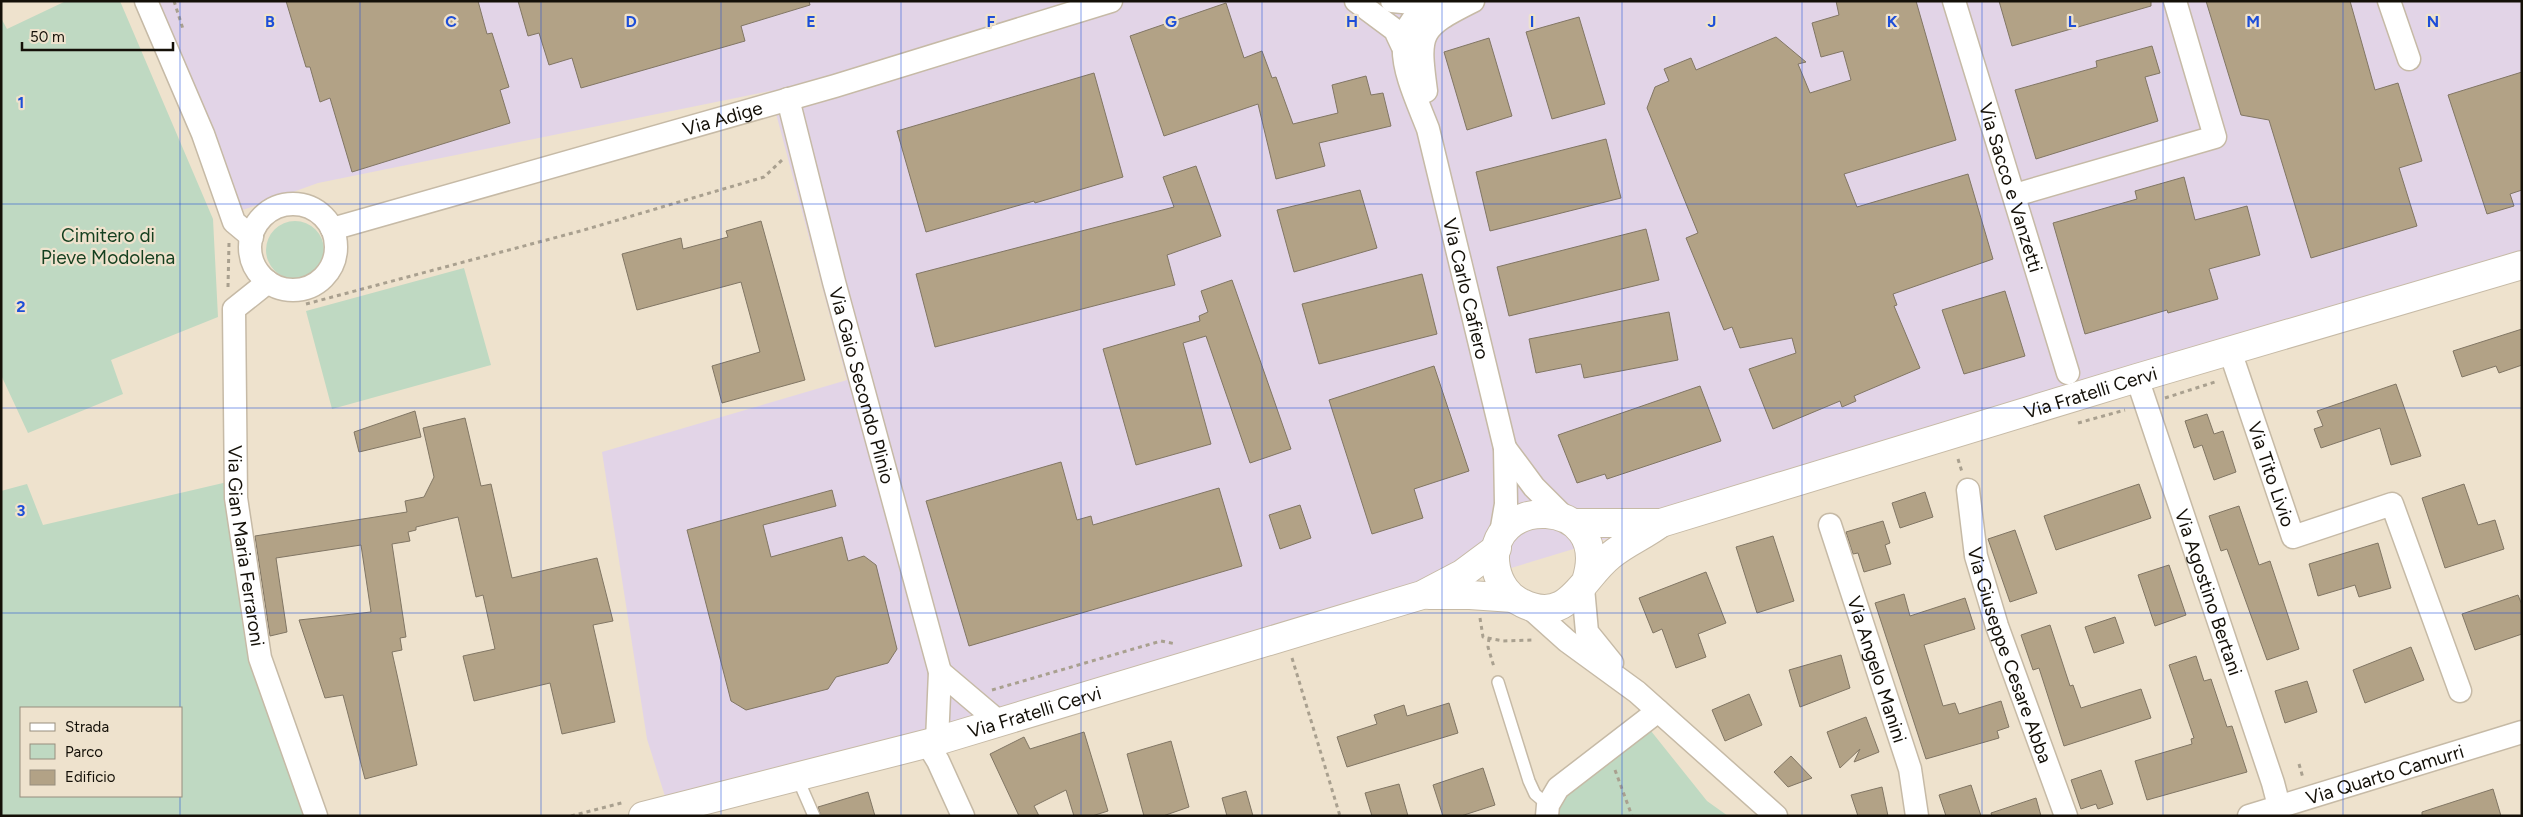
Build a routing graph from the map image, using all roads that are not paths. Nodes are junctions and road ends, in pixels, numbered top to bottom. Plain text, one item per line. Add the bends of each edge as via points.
1 (146, 1) edge
2 (1111, 1) edge
3 (1356, 1) edge
4 (1392, 1) edge
5 (1473, 1) edge
6 (1954, 1) edge
7 (2175, 1) edge
8 (2389, 1) edge
9 (1440, 3) edge
10 (1402, 45) junction
11 (2409, 58) dead end
12 (788, 99) junction
13 (1428, 129) junction
14 (2015, 196) junction
15 (332, 228) junction
16 (252, 237) junction
17 (2522, 265) edge
18 (268, 282) junction
19 (2234, 363) junction
20 (2068, 373) dead end
21 (2137, 378) junction
22 (1506, 448) junction
23 (1968, 490) dead end
24 (1569, 520) junction
25 (1661, 523) junction
26 (1830, 525) dead end
27 (1499, 543) junction
28 (1584, 584) junction
29 (1422, 595) junction
30 (1521, 602) junction
31 (940, 672) junction
32 (1498, 682) road end
33 (2460, 691) dead end
34 (1637, 692) junction
35 (1658, 711) junction
36 (999, 722) junction
37 (2522, 732) edge
38 (932, 742) junction
39 (798, 777) junction
40 (2279, 806) junction
41 (1547, 810) edge
42 (2253, 815) edge
43 (316, 816) edge
44 (643, 816) edge
45 (814, 816) edge
46 (963, 816) edge
47 (1776, 816) edge
48 (1917, 816) edge
49 (2066, 816) edge

1 - 16 street via 202,134 234,222
2 - 12 street, Via Adige
3 - 10 street via 1396,30
4 - 9 street
5 - 13 street, Via Carlo Cafiero via 1436,20 1423,39 1422,68
6 - 14 street, Via Sacco e Vanzetti
7 - 14 street via 2215,137
8 - 11 street
9 - 10 street via 1419,12 1412,19
10 - 13 street, Via Carlo Cafiero via 1413,92
12 - 15 street, Via Adige
12 - 31 street, Via Gaio Secondo Plinio
13 - 22 street, Via Carlo Cafiero
14 - 20 street, Via Sacco e Vanzetti
15 - 16 street via 314,210 302,205 289,205 266,214
15 - 18 street via 336,253 325,276 316,284 291,290
16 - 18 street via 253,262
17 - 19 main road, Via Fratelli Cervi
18 - 43 street, Via Gian Maria Ferraroni via 234,309 236,498 260,658
19 - 21 main road, Via Fratelli Cervi
19 - 33 street, Via Tito Livio via 2293,537 2392,504
21 - 25 main road, Via Fratelli Cervi
21 - 40 street, Via Agostino Bertani
22 - 24 street, Via Carlo Cafiero via 1534,487
22 - 27 street, Via Carlo Cafiero via 1506,504
23 - 49 street, Via Giuseppe Cesare Abba via 1976,556 1997,626
24 - 25 main road, Via Fratelli Cervi
24 - 27 main road, Via Fratelli Cervi via 1550,513 1535,513 1509,526
24 - 28 main road via 1583,533 1591,556
25 - 28 main road, Via Fratelli Cervi via 1642,538 1618,549
26 - 48 street, Via Angelo Manini via 1910,769
27 - 29 main road, Via Fratelli Cervi via 1462,574
27 - 30 main road via 1495,562 1498,575 1504,588
28 - 30 main road, Via Fratelli Cervi via 1576,595 1558,606 1543,608
28 - 34 street via 1587,632
29 - 30 main road, Via Fratelli Cervi via 1470,595
29 - 36 main road, Via Fratelli Cervi
30 - 34 street via 1567,641
31 - 36 street
31 - 38 street, Via Gaio Secondo Plinio
32 - 41 lane via 1532,787
34 - 35 street
35 - 41 street via 1558,788
35 - 47 street
36 - 38 main road, Via Fratelli Cervi
37 - 40 street, Via Quarto Camurri
38 - 39 main road, Via Fratelli Cervi
38 - 46 street
39 - 44 main road, Via Fratelli Cervi
39 - 45 lane
40 - 42 street, Via Quarto Camurri

